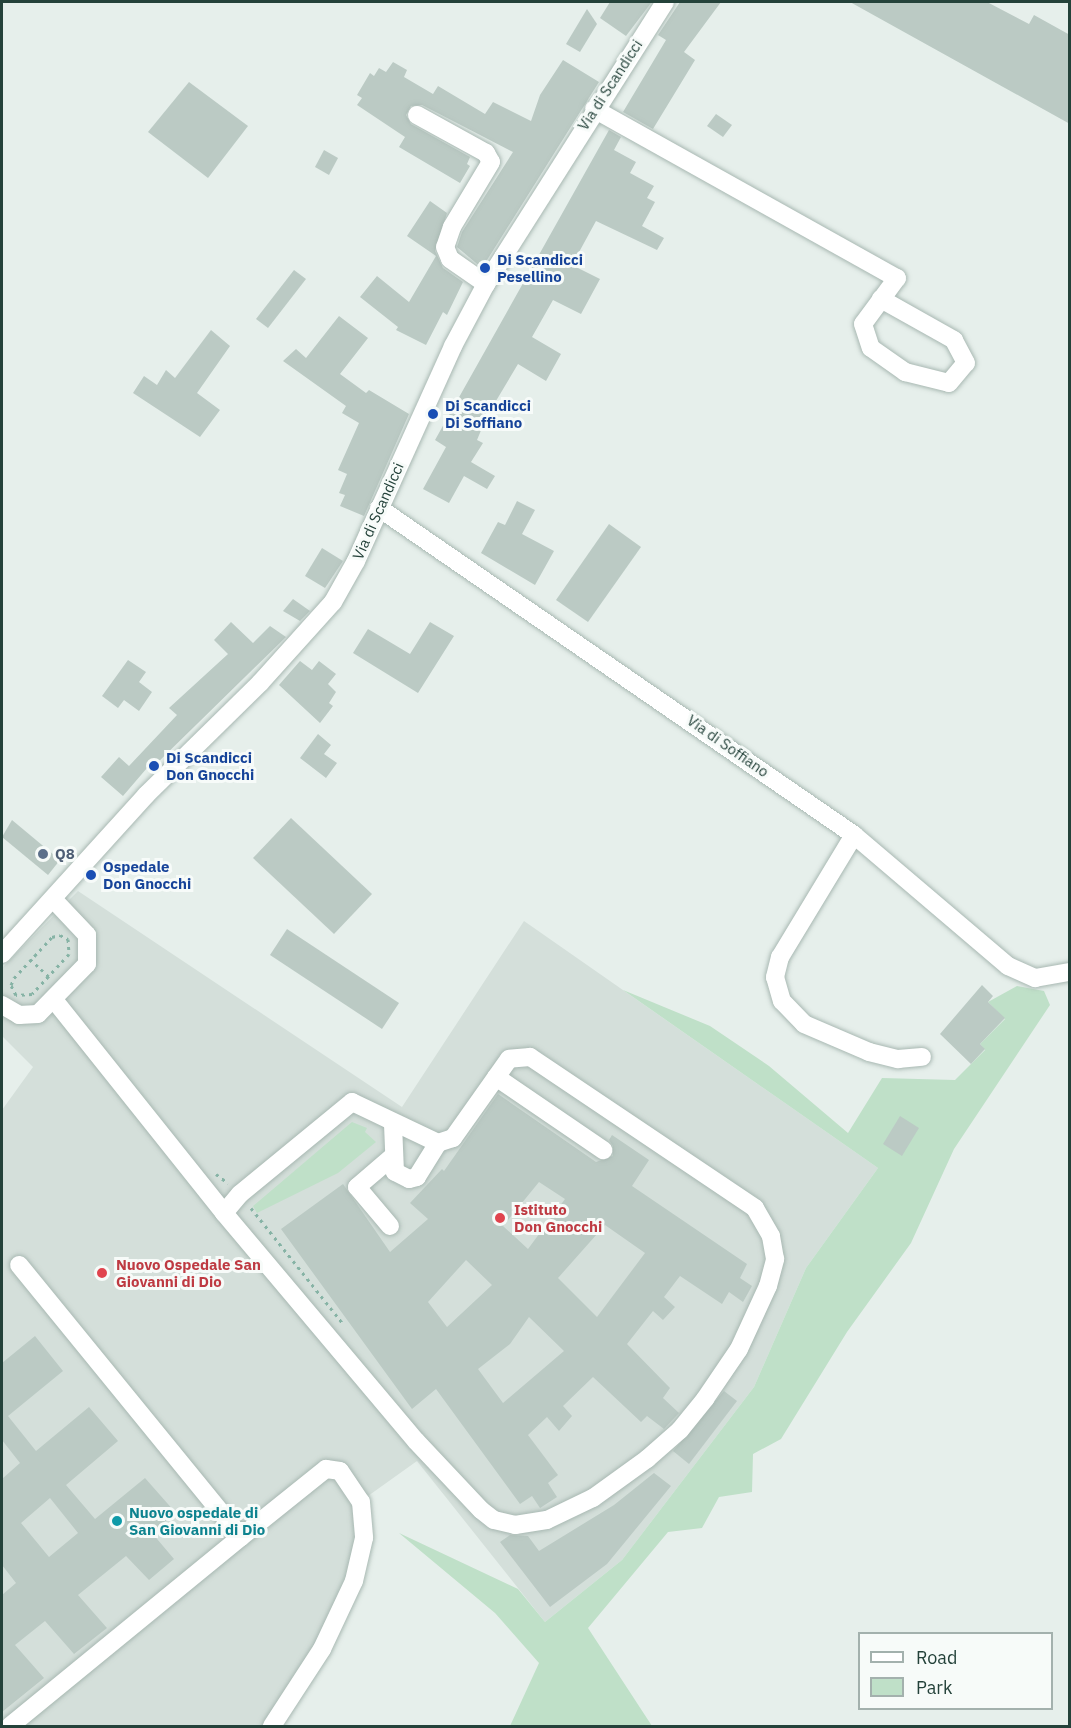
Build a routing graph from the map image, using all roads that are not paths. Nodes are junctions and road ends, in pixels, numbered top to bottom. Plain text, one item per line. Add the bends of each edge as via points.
1 (665, 2) edge
2 (594, 110) junction
3 (417, 115) dead end
4 (486, 284) junction
5 (881, 299) junction
6 (379, 508) junction
7 (854, 835) junction
8 (54, 900) junction
9 (2, 954) edge
10 (1070, 972) edge
11 (56, 992) junction
12 (2, 1005) edge
13 (922, 1057) dead end
14 (496, 1077) junction
15 (393, 1125) junction
16 (438, 1143) junction
17 (603, 1150) dead end
18 (392, 1156) junction
19 (224, 1213) junction
20 (390, 1226) dead end
21 (19, 1265) dead end
22 (241, 1537) junction
23 (10, 1726) edge
24 (273, 1726) edge

1 - 2 street, Via di Scandicci
2 - 4 street, Via di Scandicci
2 - 5 street via 897,278
3 - 4 street via 486,153 491,162 445,247 450,259
4 - 6 street, Via di Scandicci via 453,346
5 - 5 street via 863,324 871,348 905,372 949,383 966,363 954,340
6 - 7 street, Via di Soffiano
6 - 8 street, Via di Scandicci via 344,586 321,618 153,789
7 - 10 street, Via di Soffiano via 1008,966 1035,978
7 - 13 street via 780,957 775,977 782,1001 804,1024 869,1052 898,1059
8 - 9 street, Via di Scandicci
8 - 11 street via 81,925 90,951 87,964
11 - 12 street via 32,1016 14,1014
11 - 19 street
14 - 16 street via 453,1138
14 - 17 street
14 - 19 street via 515,1056 536,1060 755,1208 774,1248 773,1274 749,1331 699,1407 647,1460 592,1498 556,1516 515,1525 494,1520 481,1510 416,1440
15 - 16 street
15 - 18 street via 396,1139
15 - 19 street via 352,1102 240,1194
16 - 18 street via 417,1177 410,1179 395,1172
18 - 20 street via 357,1187
21 - 22 street
22 - 23 street
22 - 24 street via 326,1469 340,1471 361,1502 364,1538 354,1581 322,1649

